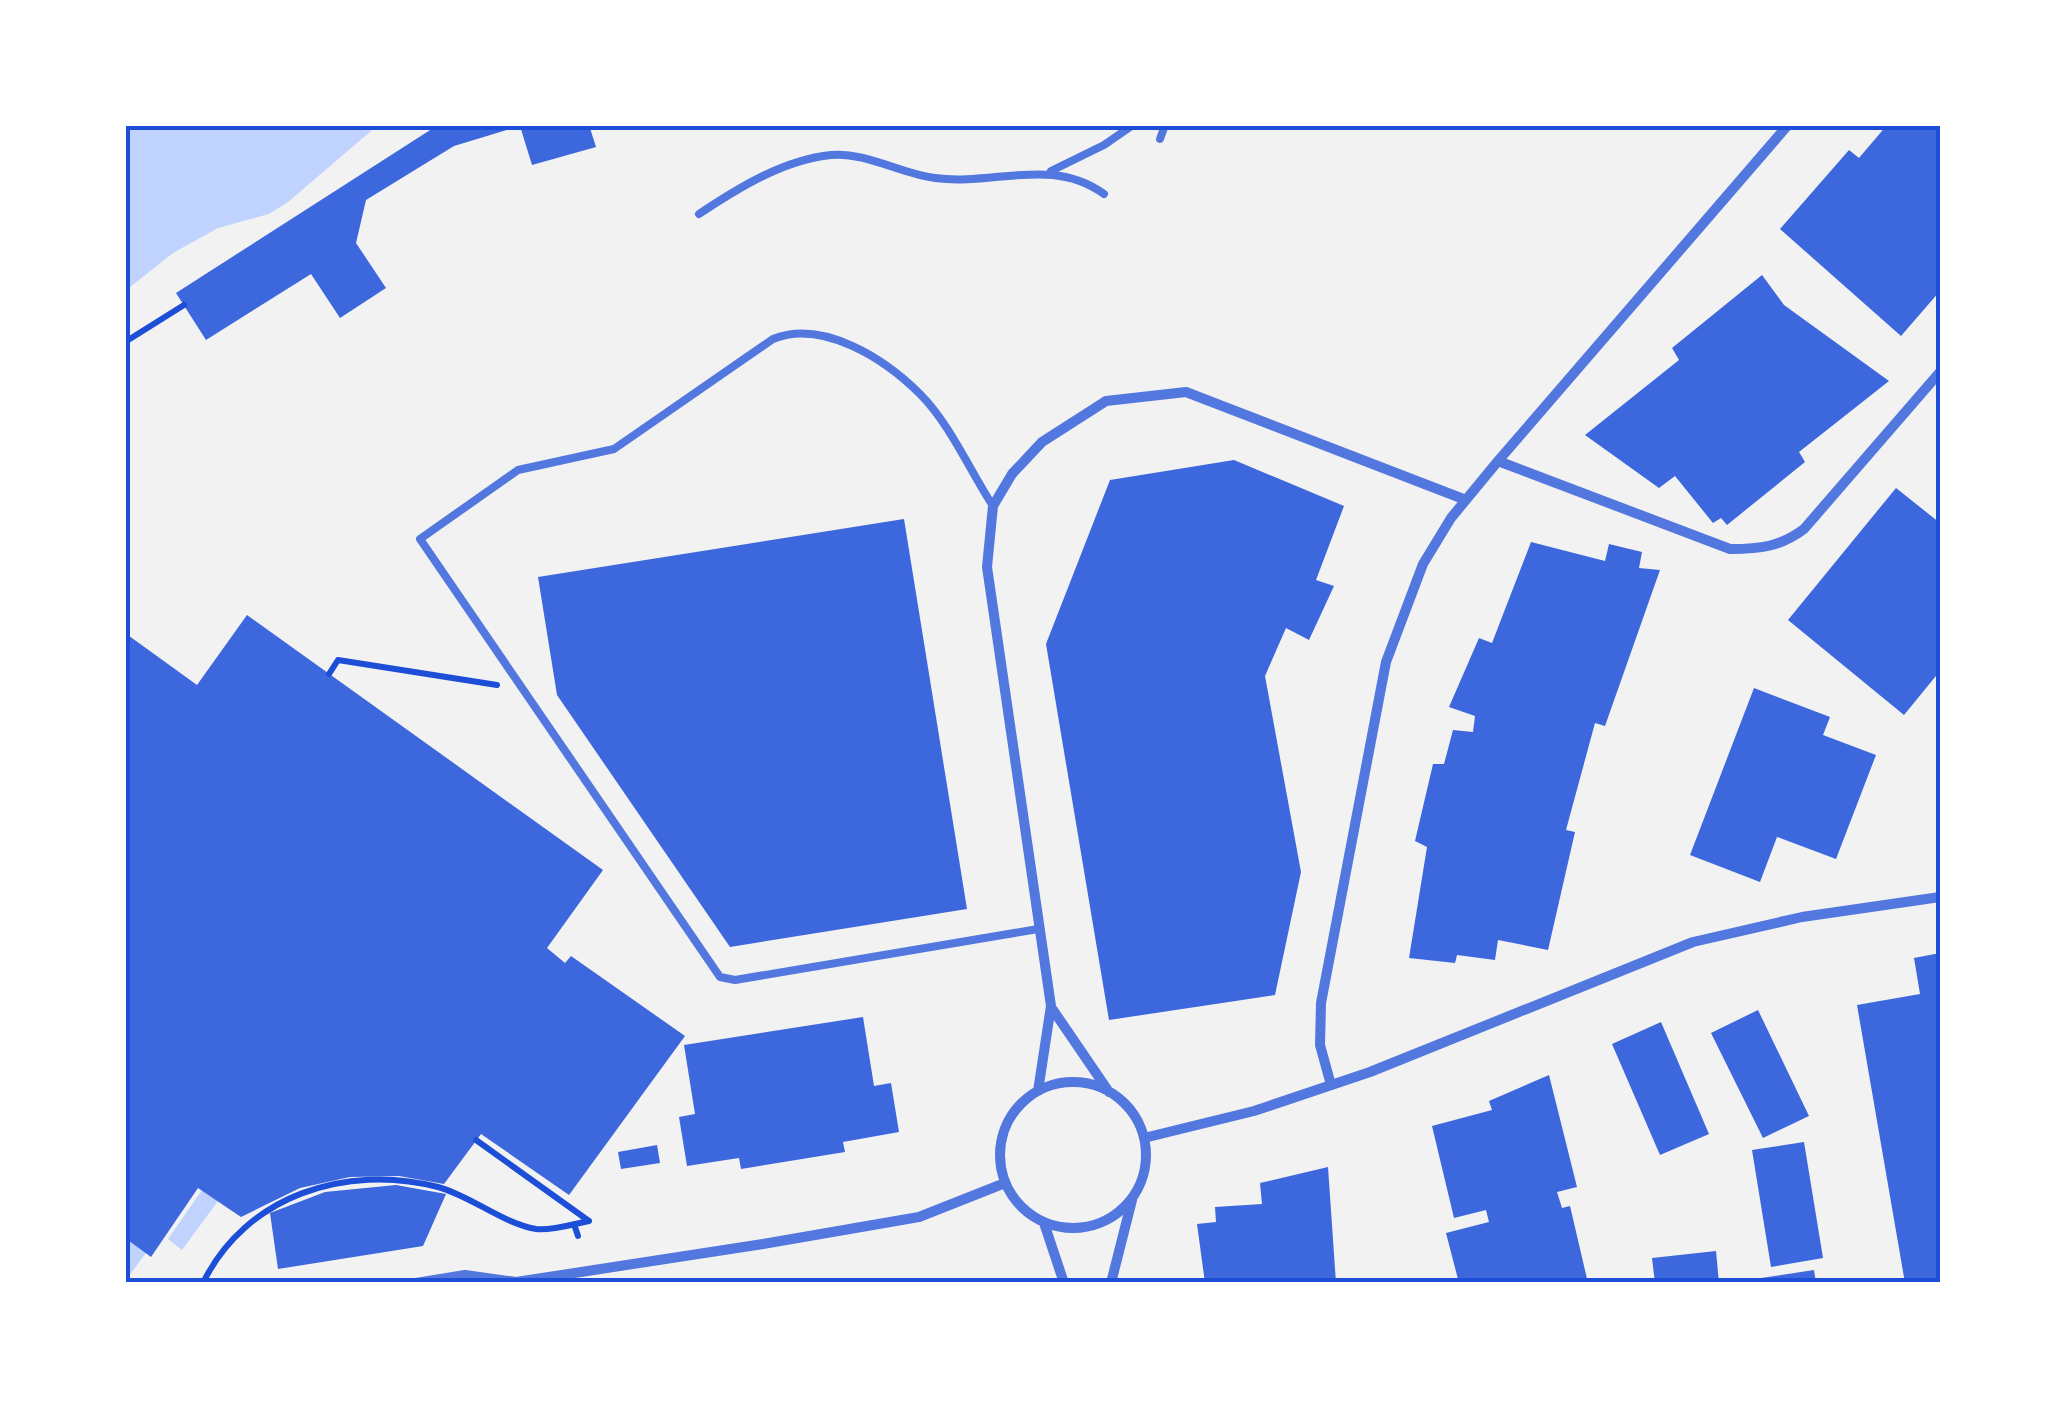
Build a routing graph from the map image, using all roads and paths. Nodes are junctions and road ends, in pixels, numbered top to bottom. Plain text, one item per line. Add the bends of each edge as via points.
1 (1133, 125) edge
2 (1165, 125) edge
3 (1788, 125) edge
4 (1160, 139) dead end
5 (1051, 171) junction
6 (1104, 194) dead end
7 (699, 214) dead end
8 (184, 305) dead end
9 (125, 342) edge
10 (1940, 372) edge
11 (1498, 462) junction
12 (1466, 500) junction
13 (993, 506) junction
14 (329, 674) dead end
15 (502, 686) dead end
16 (1940, 897) edge
17 (1038, 929) junction
18 (1051, 1006) junction
19 (1331, 1085) junction
20 (1038, 1091) junction
21 (1109, 1092) junction
22 (1144, 1138) junction
23 (476, 1140) dead end
24 (1005, 1183) junction
25 (1132, 1199) junction
26 (1044, 1222) junction
27 (574, 1224) junction
28 (578, 1236) dead end
29 (203, 1283) edge
30 (416, 1283) edge
31 (1064, 1283) edge
32 (1111, 1283) edge

1 - 5 lane
2 - 4 lane
3 - 11 street
5 - 6 lane
5 - 7 lane via 934,178 832,155 779,169
8 - 9 path
10 - 11 street via 1804,529 1760,550 1730,549
11 - 12 street
12 - 13 street via 1186,392 1106,401 1042,442
12 - 19 street via 1423,564 1386,662 1320,1003 1320,1045
13 - 17 street via 986,567
13 - 17 lane via 921,395 855,347 791,332 614,450 518,470 420,539 720,976 734,980
14 - 15 path via 338,660
16 - 19 street via 1692,942
17 - 18 street
18 - 20 street
18 - 21 street
19 - 22 street
20 - 21 street via 1066,1082
20 - 24 street via 1004,1130
21 - 22 street
22 - 25 street via 1142,1180
23 - 27 path via 589,1221
24 - 26 street via 1027,1213
24 - 30 street via 920,1217 516,1282 465,1275
25 - 26 street via 1092,1227
25 - 32 street
26 - 31 street
27 - 28 path
27 - 29 path via 538,1229 438,1187 345,1182 306,1191 252,1219

